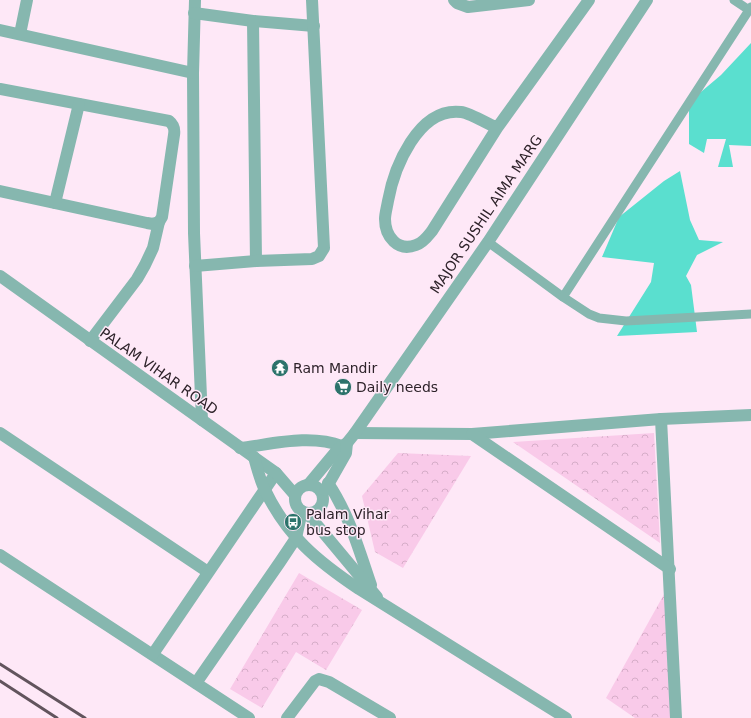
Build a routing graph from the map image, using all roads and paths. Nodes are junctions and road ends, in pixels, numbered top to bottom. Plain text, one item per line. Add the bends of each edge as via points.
1 (27, 0) edge
2 (195, 0) edge
3 (312, 0) edge
4 (454, 0) edge
5 (529, 0) edge
6 (589, 0) edge
7 (647, 0) edge
8 (734, 0) edge
9 (750, 8) edge
10 (194, 13) junction
11 (253, 21) junction
12 (314, 26) junction
13 (0, 30) edge
14 (20, 34) junction
15 (193, 73) junction
16 (0, 89) edge
17 (79, 104) junction
18 (497, 128) junction
19 (0, 191) edge
20 (55, 203) junction
21 (159, 222) junction
22 (488, 242) junction
23 (256, 261) junction
24 (195, 266) junction
25 (0, 276) edge
26 (563, 297) junction
27 (751, 314) edge
28 (90, 341) junction
29 (751, 415) edge
30 (661, 419) junction
31 (202, 420) junction
32 (0, 433) edge
33 (355, 433) junction
34 (472, 434) junction
35 (345, 445) junction
36 (240, 448) junction
37 (254, 458) junction
38 (276, 473) junction
39 (328, 483) junction
40 (308, 485) junction
41 (265, 489) junction
42 (295, 495) junction
43 (322, 495) junction
44 (305, 512) junction
45 (296, 538) junction
46 (0, 555) edge
47 (670, 569) junction
48 (208, 572) junction
49 (372, 590) junction
50 (382, 602) junction
51 (153, 654) junction
52 (196, 683) junction
53 (249, 718) edge
54 (287, 718) edge
55 (390, 718) edge
56 (566, 718) edge
57 (676, 718) edge

1 - 14 street
2 - 10 street
3 - 12 street
4 - 5 street via 468,7
6 - 18 street
7 - 22 street, MAJOR SUSHIL AIMA MARG
8 - 9 lane
9 - 26 lane
10 - 11 street
10 - 15 street
11 - 12 street
11 - 23 street
12 - 23 street via 324,248 319,256 312,259
13 - 14 street
14 - 15 street
15 - 24 street
16 - 17 street
17 - 20 street
17 - 21 street via 169,121 173,124 174,136 162,218
18 - 18 street via 432,231 417,245 409,247 395,244 387,234 385,219 390,190 399,165 416,134 444,113 462,112
19 - 20 street
20 - 21 street via 147,223
21 - 28 street via 153,248 137,279
22 - 26 lane
22 - 33 street, MAJOR SUSHIL AIMA MARG
23 - 24 street
24 - 31 street
25 - 28 street, PALAM VIHAR ROAD
26 - 27 lane via 589,314 612,320
28 - 31 street, PALAM VIHAR ROAD
29 - 30 street
30 - 34 street
30 - 47 street
31 - 36 street, PALAM VIHAR ROAD
32 - 48 street
33 - 34 street
33 - 35 street, MAJOR SUSHIL AIMA MARG
34 - 47 street
35 - 36 street via 315,440
35 - 39 street, MAJOR SUSHIL AIMA MARG via 346,453
35 - 40 street, MAJOR SUSHIL AIMA MARG via 338,449
36 - 37 street, PALAM VIHAR ROAD
37 - 38 street, PALAM VIHAR ROAD
37 - 41 street
38 - 41 street
38 - 42 street, PALAM VIHAR ROAD
39 - 43 street, MAJOR SUSHIL AIMA MARG
39 - 49 street via 347,518
40 - 42 street via 300,488
40 - 43 street via 316,488
41 - 45 street via 282,521
41 - 48 street
42 - 44 street via 296,504
43 - 44 street via 319,508
44 - 45 street
44 - 49 street
45 - 50 street via 328,568
45 - 52 street
46 - 51 street
47 - 57 street
48 - 51 street
49 - 50 street
50 - 56 street
51 - 52 street
52 - 53 street
54 - 55 street via 319,679 329,682

